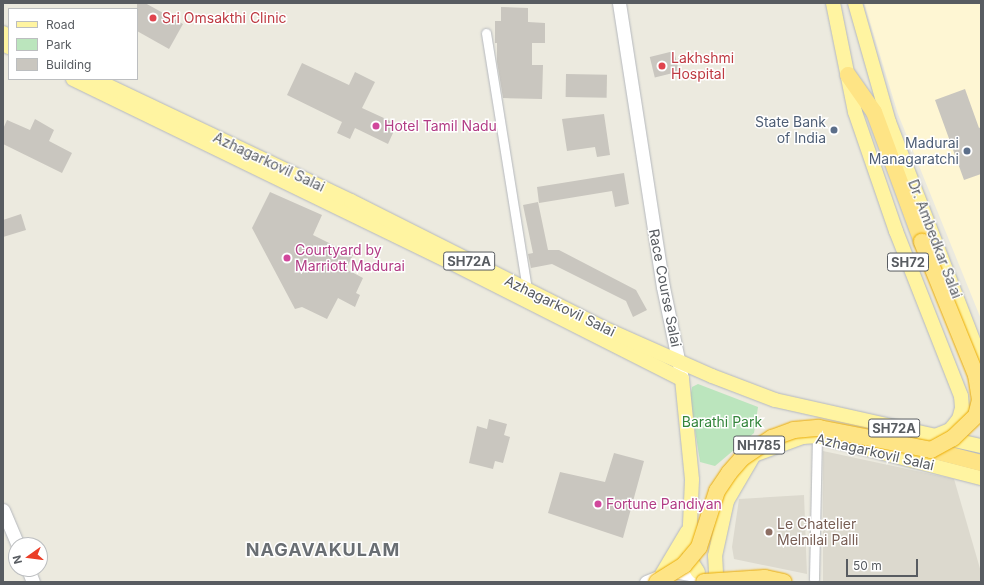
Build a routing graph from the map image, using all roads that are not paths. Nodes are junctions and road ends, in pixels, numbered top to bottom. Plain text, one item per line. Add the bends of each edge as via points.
1 (619, 3) edge
2 (833, 3) edge
3 (855, 3) edge
4 (486, 33) dead end
5 (848, 75) junction
6 (75, 80) edge
7 (96, 80) edge
8 (237, 153) junction
9 (527, 290) junction
10 (981, 360) edge
11 (679, 362) junction
12 (700, 371) junction
13 (682, 379) junction
14 (818, 436) junction
15 (933, 443) junction
16 (981, 446) edge
17 (981, 463) edge
18 (981, 478) edge
19 (3, 510) edge
20 (689, 527) junction
21 (15, 537) edge
22 (660, 578) edge
23 (704, 578) edge
24 (814, 578) dead end
25 (646, 582) edge
26 (784, 582) edge

1 - 11 street, Race Course Salai via 663,287
2 - 5 main road, SH72
3 - 10 main road, Dr. Ambedkar Salai / SH72 via 889,122
4 - 9 street
5 - 15 main road, SH72 via 855,112 896,231 961,396 962,408 959,419
5 - 15 highway, bridge via 874,112 922,242 976,375 980,400 976,416 965,428
6 - 8 main road, Azhagarkovil Salai / SH72A
7 - 8 main road, Azhagarkovil Salai / SH72A
8 - 9 main road, Azhagarkovil Salai / SH72A via 351,201
8 - 13 main road, Azhagarkovil Salai / SH72A
9 - 11 main road, Azhagarkovil Salai / SH72A
11 - 12 main road, Azhagarkovil Salai / SH72A
11 - 13 street, Race Course Salai
12 - 13 main road
12 - 15 main road, Azhagarkovil Salai / SH72A via 775,400
13 - 20 main road, Race Course Salai via 692,480
14 - 18 main road, Azhagarkovil Salai
14 - 23 main road, Azhagarkovil Salai via 803,437 754,455 727,501 715,556
14 - 24 street
15 - 16 main road, Azhagarkovil Salai / SH72A
15 - 17 highway, NH785
15 - 22 highway, NH785, bridge via 819,428 794,430 772,438 742,458 729,473 717,491 699,547 684,565
19 - 21 street
20 - 22 main road via 680,548
20 - 23 main road, Race Course Salai via 691,561
22 - 23 street via 673,571
22 - 25 street
23 - 26 highway, bridge via 765,578

